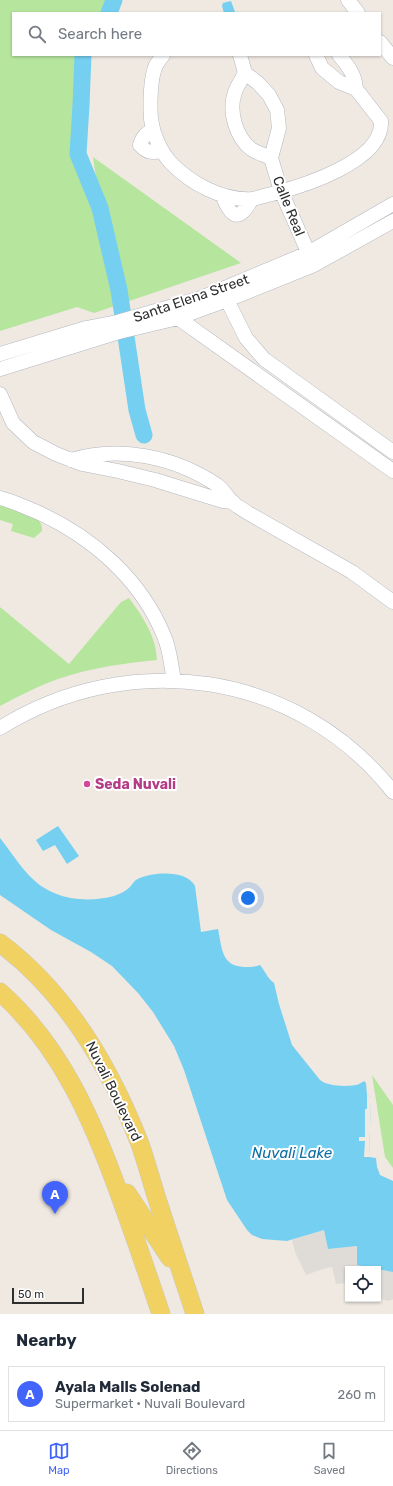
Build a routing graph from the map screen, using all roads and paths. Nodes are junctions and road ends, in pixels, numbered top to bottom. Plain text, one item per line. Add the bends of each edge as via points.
1 (348, 0) edge
2 (357, 12) edge
3 (381, 43) edge
4 (162, 56) edge
5 (240, 56) edge
6 (316, 56) edge
7 (340, 56) edge
8 (393, 58) edge
9 (245, 73) junction
10 (356, 89) junction
11 (387, 128) edge
12 (271, 158) junction
13 (281, 192) junction
14 (393, 204) edge
15 (393, 221) edge
16 (311, 259) junction
17 (227, 300) junction
18 (178, 318) junction
19 (128, 325) junction
20 (0, 354) edge
21 (0, 369) edge
22 (0, 394) edge
23 (393, 452) edge
24 (71, 460) junction
25 (393, 471) edge
26 (0, 498) edge
27 (233, 502) junction
28 (393, 602) edge
29 (174, 680) junction
30 (0, 728) edge
31 (393, 792) edge
32 (0, 943) edge
33 (0, 992) edge
34 (110, 1169) junction
35 (182, 1276) junction
36 (161, 1314) edge
37 (195, 1314) edge

1 - 2 street
3 - 8 street
4 - 13 street via 156,66 152,86 150,106 153,129 141,139 140,145 145,151 162,151 188,177 222,195 252,199
5 - 9 street
6 - 10 street via 322,68 339,82
7 - 10 street via 349,67
9 - 12 street, Calle Real via 258,82 277,110 279,128
9 - 12 street, Calle Real via 235,92 233,116 239,134 251,149
10 - 11 street
11 - 13 street via 374,144 339,170
12 - 13 street, Calle Real
13 - 16 street, Calle Real
14 - 16 street, Santa Elena Street
15 - 16 street, Santa Elena Street
16 - 17 street, Santa Elena Street
16 - 19 street, Santa Elena Street
17 - 18 street, Santa Elena Street
17 - 23 street via 246,338 264,359
18 - 19 street, Santa Elena Street
18 - 25 street
19 - 20 street, Santa Elena Street via 86,328
19 - 21 street, Santa Elena Street
22 - 24 street via 13,423 33,442
24 - 27 street
24 - 27 street via 85,456 121,453 153,457 186,467 201,475 219,486
26 - 29 street via 65,526 97,548 123,572 140,592 158,622 165,638
27 - 28 street via 266,524 352,572
29 - 30 street via 117,684 67,696 36,708
29 - 31 street via 237,690 287,706 343,741 362,757
32 - 35 main road, Nuvali Boulevard via 25,963 58,998 99,1055 140,1145
33 - 34 main road via 27,1018 61,1065 89,1117
34 - 35 main road
34 - 36 main road
35 - 37 main road, Nuvali Boulevard

